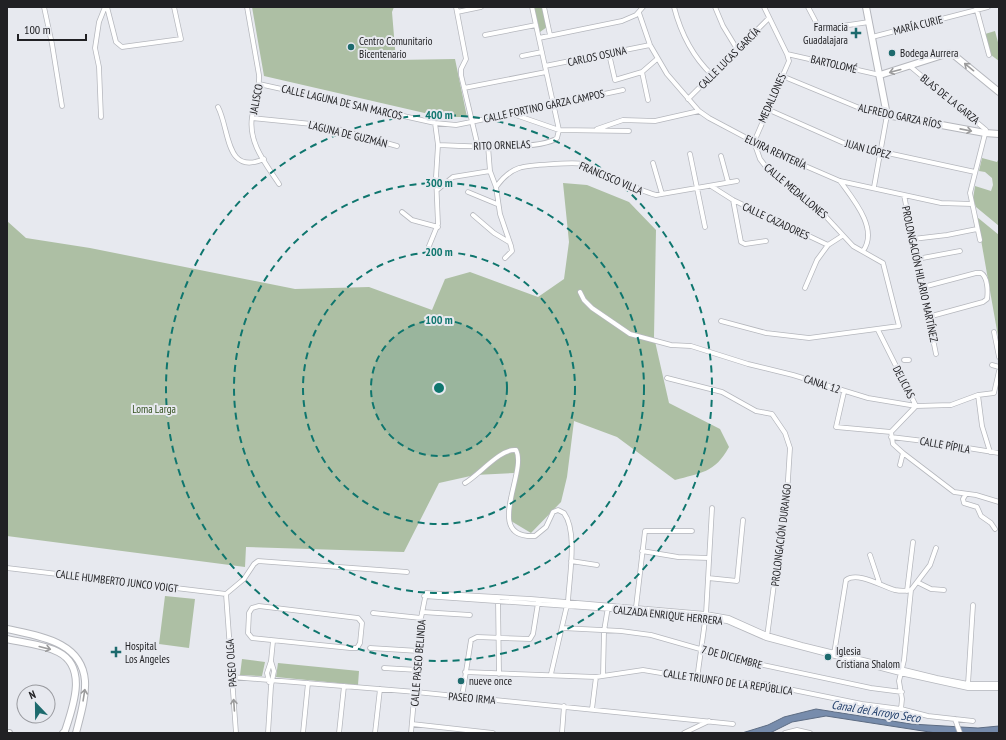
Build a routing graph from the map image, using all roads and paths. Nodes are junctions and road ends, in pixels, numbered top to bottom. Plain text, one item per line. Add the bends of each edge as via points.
1 (44, 7) edge
2 (106, 7) edge
3 (174, 7) edge
4 (247, 7) edge
5 (481, 7) edge
6 (532, 7) edge
7 (544, 7) edge
8 (643, 7) edge
9 (674, 7) edge
10 (715, 7) edge
11 (764, 7) edge
12 (808, 7) edge
13 (866, 7) edge
14 (988, 7) edge
15 (977, 8) edge
16 (457, 9) edge
17 (639, 13) junction
18 (769, 18) junction
19 (869, 22) junction
20 (536, 24) junction
21 (485, 35) dead end
22 (550, 35) junction
23 (872, 37) junction
24 (539, 38) junction
25 (650, 45) junction
26 (737, 50) junction
27 (542, 52) junction
28 (609, 54) junction
29 (787, 54) junction
30 (989, 55) dead end
31 (522, 56) dead end
32 (657, 59) junction
33 (545, 66) junction
34 (911, 67) junction
35 (546, 72) junction
36 (642, 72) junction
37 (712, 75) junction
38 (880, 75) junction
39 (782, 76) junction
40 (259, 84) junction
41 (464, 88) junction
42 (623, 90) dead end
43 (999, 92) edge
44 (688, 99) junction
45 (648, 100) dead end
46 (552, 104) junction
47 (62, 106) dead end
48 (218, 107) dead end
49 (767, 109) junction
50 (699, 111) junction
51 (509, 113) junction
52 (886, 115) junction
53 (100, 117) dead end
54 (252, 118) junction
55 (471, 122) junction
56 (435, 124) junction
57 (559, 130) junction
58 (595, 130) junction
59 (629, 131) dead end
60 (985, 133) junction
61 (999, 134) edge
62 (754, 142) junction
63 (438, 145) junction
64 (397, 146) dead end
65 (488, 146) junction
66 (478, 147) junction
67 (881, 153) junction
68 (690, 154) dead end
69 (721, 156) dead end
70 (264, 159) junction
71 (653, 163) dead end
72 (490, 171) junction
73 (975, 172) junction
74 (737, 180) dead end
75 (840, 181) junction
76 (728, 182) junction
77 (278, 184) dead end
78 (711, 186) junction
79 (496, 187) junction
80 (874, 187) junction
81 (696, 188) junction
82 (438, 190) junction
83 (468, 192) dead end
84 (662, 194) junction
85 (904, 195) junction
86 (733, 200) junction
87 (498, 204) junction
88 (972, 204) junction
89 (402, 212) dead end
90 (473, 216) dead end
91 (438, 227) junction
92 (705, 227) dead end
93 (977, 229) junction
94 (842, 236) junction
95 (914, 239) junction
96 (980, 240) dead end
97 (766, 241) dead end
98 (509, 242) junction
99 (828, 245) junction
100 (863, 251) junction
101 (960, 251) dead end
102 (428, 252) dead end
103 (505, 258) dead end
104 (917, 259) junction
105 (923, 286) junction
106 (805, 288) dead end
107 (580, 292) dead end
108 (928, 317) junction
109 (721, 320) dead end
110 (878, 330) junction
111 (994, 332) dead end
112 (936, 354) dead end
113 (999, 357) edge
114 (992, 365) dead end
115 (999, 367) edge
116 (999, 371) edge
117 (667, 378) dead end
118 (844, 392) junction
119 (994, 393) junction
120 (999, 394) edge
121 (978, 395) junction
122 (916, 406) junction
123 (891, 435) junction
124 (990, 452) junction
125 (902, 453) junction
126 (999, 453) edge
127 (900, 465) dead end
128 (466, 483) dead end
129 (966, 494) junction
130 (999, 502) edge
131 (712, 508) dead end
132 (744, 520) dead end
133 (995, 529) dead end
134 (692, 531) dead end
135 (913, 542) dead end
136 (936, 548) dead end
137 (642, 551) junction
138 (870, 555) dead end
139 (709, 558) junction
140 (571, 560) junction
141 (597, 565) dead end
142 (7, 568) edge
143 (407, 572) dead end
144 (708, 578) junction
145 (879, 582) junction
146 (917, 582) junction
147 (909, 590) junction
148 (944, 590) dead end
149 (226, 594) junction
150 (425, 594) junction
151 (498, 600) junction
152 (538, 603) junction
153 (567, 603) junction
154 (973, 605) dead end
155 (608, 607) junction
156 (636, 607) junction
157 (422, 612) junction
158 (373, 613) dead end
159 (470, 615) dead end
160 (705, 616) junction
161 (421, 618) junction
162 (562, 628) junction
163 (7, 629) edge
164 (604, 631) junction
165 (767, 636) junction
166 (499, 638) junction
167 (7, 639) edge
168 (273, 641) junction
169 (370, 648) dead end
170 (702, 650) junction
171 (419, 651) junction
172 (834, 654) junction
173 (271, 661) junction
174 (384, 668) dead end
175 (418, 670) junction
176 (901, 671) junction
177 (465, 672) junction
178 (499, 674) junction
179 (551, 674) junction
180 (596, 676) junction
181 (603, 676) junction
182 (232, 677) junction
183 (697, 679) junction
184 (270, 680) junction
185 (308, 683) junction
186 (968, 684) junction
187 (999, 684) edge
188 (344, 686) junction
189 (999, 688) edge
190 (380, 689) junction
191 (416, 692) junction
192 (902, 692) junction
193 (462, 696) junction
194 (564, 706) junction
195 (592, 708) junction
196 (901, 709) junction
197 (711, 721) junction
198 (973, 721) dead end
199 (956, 722) junction
200 (412, 724) junction
201 (733, 724) dead end
202 (64, 732) edge
203 (72, 733) edge
204 (76, 733) edge
205 (236, 733) edge
206 (268, 733) edge
207 (303, 733) edge
208 (339, 733) edge
209 (375, 733) edge
210 (411, 733) edge
211 (493, 733) edge
212 (562, 733) edge
213 (684, 733) edge
214 (786, 733) edge
215 (810, 733) edge
216 (960, 733) edge

1 - 47 street
2 - 3 street via 114,39 119,47 129,47 180,39
2 - 53 street via 99,22 94,48 99,66
4 - 40 street, JALISCO via 257,56
5 - 16 street
6 - 20 street
7 - 22 street
8 - 17 street
9 - 37 street via 688,44 700,63
10 - 26 street
11 - 18 street
12 - 19 street via 822,29
13 - 19 street
14 - 15 street, MARÍA CURIE
15 - 23 street, MARÍA CURIE
15 - 30 street
16 - 41 street via 466,59 461,69
17 - 22 street via 622,21
17 - 25 street, ELVIRA RENTERÍA
18 - 26 street, CALLE LUCAS GARCÍA
18 - 29 street
19 - 23 street
20 - 21 street
20 - 24 street
22 - 24 street
23 - 38 street
24 - 27 street
25 - 28 street, CARLOS OSUNA
25 - 32 street, ELVIRA RENTERÍA
26 - 37 street, CALLE LUCAS GARCÍA
27 - 31 street
27 - 33 street
28 - 33 street, CARLOS OSUNA
28 - 36 street via 615,80
29 - 38 street, BARTOLOMÉ
29 - 39 street, MEDALLONES via 789,61
32 - 36 street
32 - 44 street, ELVIRA RENTERÍA
33 - 35 street
34 -> 38 street
43 -> 34 street via 952,54 943,54
34 - 60 street, BLAS DE LA GARZA via 984,126
35 - 41 street
35 - 46 street
36 - 45 street
37 - 44 street, CALLE LUCAS GARCÍA
38 - 52 street
39 - 49 street, MEDALLONES
39 - 52 street, ALFREDO GARZA RÍOS via 862,109
40 - 54 street, JALISCO
40 - 56 street, CALLE LAGUNA DE SAN MARCOS
41 - 55 street
42 - 46 street, CALLE FORTINO GARZA CAMPOS
44 - 50 street, ELVIRA RENTERÍA
46 - 51 street, CALLE FORTINO GARZA CAMPOS
46 - 57 street
48 - 70 street via 235,157 245,163 255,163
49 - 62 street, MEDALLONES
49 - 67 street, JUAN LÓPEZ via 846,144
50 - 58 street via 655,121 623,120
50 - 62 street, ELVIRA RENTERÍA
51 - 55 street, CALLE FORTINO GARZA CAMPOS
51 - 57 street
52 -> 60 street, ALFREDO GARZA RÍOS
52 - 67 street
54 - 64 street, LAGUNA DE GUZMÁN via 322,125
54 - 70 street, JALISCO via 252,135
55 - 56 street, CALLE LAGUNA DE SAN MARCOS
55 - 66 street
56 - 63 street
57 - 58 street
57 - 65 street, RITO ORNELAS via 557,138 549,142
58 - 59 street
60 - 61 street, ALFREDO GARZA RÍOS
60 - 73 street
62 - 75 street, ELVIRA RENTERÍA
62 - 94 street, CALLE MEDALLONES via 760,159 769,171 816,206
63 - 66 street, RITO ORNELAS
63 - 82 street
65 - 66 street, RITO ORNELAS
65 - 72 street
67 - 73 street, JUAN LÓPEZ
67 - 80 street
68 - 81 street
69 - 76 street
70 - 77 street, JALISCO
71 - 84 street
72 - 79 street
72 - 82 street via 453,177
73 - 88 street via 970,193
74 - 76 street
75 - 80 street, ELVIRA RENTERÍA
75 - 100 street via 868,229 868,242
76 - 78 street
78 - 81 street
78 - 86 street, CALLE CAZADORES
79 - 84 street, FRANCISCO VILLA via 502,179 518,168 577,163 626,182 646,193
79 - 87 street
80 - 85 street, ELVIRA RENTERÍA
81 - 84 street
81 - 92 street
82 - 91 street
83 - 87 street
85 - 88 street, ELVIRA RENTERÍA via 941,203
85 - 95 street, PROLONGACIÓN HILARIO MARTÍNEZ
86 - 97 street via 741,242 745,244
86 - 99 street, CALLE CAZADORES
87 - 98 street
88 - 93 street
89 - 91 street via 412,220
90 - 98 street
91 - 102 street
93 - 95 street
93 - 96 street
94 - 99 street
94 - 100 street, CALLE MEDALLONES
95 - 104 street, PROLONGACIÓN HILARIO MARTÍNEZ
98 - 103 street via 512,251
99 - 106 street via 817,260
100 - 110 street, CALLE MEDALLONES via 883,263 899,326
101 - 104 street
104 - 105 street, PROLONGACIÓN HILARIO MARTÍNEZ
105 - 108 street, PROLONGACIÓN HILARIO MARTÍNEZ
105 - 108 street via 981,273 984,275 988,294 983,302
107 - 118 street, CANAL 12 via 592,308 630,334 671,345 691,346
108 - 112 street, PROLONGACIÓN HILARIO MARTÍNEZ
109 - 110 street via 790,337 818,338 829,334
110 - 122 street, DELICIAS
111 - 113 street
114 - 115 street
116 - 119 street
117 - 165 street, PROLONGACIÓN DURANGO via 722,392 756,411 772,414 790,448
118 - 122 street, CANAL 12
118 - 123 street, CALLE PÍPILA via 836,428
119 - 120 street, CANAL 12
119 - 121 street, CANAL 12
121 - 122 street, CANAL 12 via 951,405
121 - 124 street via 982,426
122 - 123 street
123 - 124 street, CALLE PÍPILA
123 - 125 street via 893,444
124 - 126 street, CALLE PÍPILA
125 - 127 street
125 - 129 street via 948,488
128 - 140 street via 500,456 510,450 516,450 518,464 509,516 513,528 521,536 535,536 546,527 556,510 564,512 571,538
129 - 130 street
129 - 133 street via 964,503 978,507 981,516
131 - 139 street
132 - 144 street via 737,581
134 - 137 street via 645,531
135 - 147 street
136 - 146 street via 930,564
137 - 139 street via 678,557
137 - 156 street
138 - 145 street
139 - 144 street
140 - 141 street
140 - 153 street
142 - 149 street, CALLE HUMBERTO JUNCO VOIGT
143 - 149 street via 260,561 254,564 248,576
144 - 160 street
145 - 147 street via 895,590
145 - 172 street via 849,578 846,580
146 - 147 street
146 - 148 street via 931,589
147 - 176 street
149 - 182 street, PASEO OLGA
150 - 151 street, CALZADA ENRIQUE HERRERA
150 - 153 street, CALZADA ENRIQUE HERRERA
150 - 157 street, CALLE PASEO BELINDA
151 - 152 street, CALZADA ENRIQUE HERRERA
151 - 166 street
152 - 153 street, CALZADA ENRIQUE HERRERA
152 - 166 street via 530,639
153 - 155 street, CALZADA ENRIQUE HERRERA
153 - 162 street
154 - 186 street
155 - 156 street, CALZADA ENRIQUE HERRERA
155 - 160 street, CALZADA ENRIQUE HERRERA
155 - 164 street
156 - 160 street, CALZADA ENRIQUE HERRERA
157 - 159 street
157 - 161 street, CALLE PASEO BELINDA
158 - 161 street
160 - 165 street, CALZADA ENRIQUE HERRERA via 729,618
160 - 170 street
161 - 171 street, CALLE PASEO BELINDA
162 - 164 street, 7 DE DICIEMBRE
162 - 179 street
204 -> 163 street via 85,690 84,674 79,661 67,648 53,640
164 - 170 street, 7 DE DICIEMBRE via 652,635
164 - 181 street
165 - 172 street, CALZADA ENRIQUE HERRERA
166 - 177 street via 477,637 471,640
166 - 178 street
167 -> 202 street via 54,650 63,655 71,666 75,677 75,694
168 - 168 street via 356,648 360,643 362,621 355,617 259,606 252,608 249,613 250,636 254,639
168 - 173 street
169 - 171 street
170 - 183 street
170 - 192 street, 7 DE DICIEMBRE via 810,676
171 - 175 street, CALLE PASEO BELINDA
172 - 176 street, CALZADA ENRIQUE HERRERA
173 - 184 street via 268,670
173 - 184 street via 274,671
174 - 175 street
175 - 191 street, CALLE PASEO BELINDA
176 - 186 street, CALZADA ENRIQUE HERRERA
176 - 189 street, CALZADA ENRIQUE HERRERA via 968,688
176 - 192 street via 899,681
177 - 178 street, CALLE TRIUNFO DE LA REPÚBLICA
177 - 193 street
178 - 179 street, CALLE TRIUNFO DE LA REPÚBLICA
179 - 180 street, CALLE TRIUNFO DE LA REPÚBLICA
180 - 181 street, CALLE TRIUNFO DE LA REPÚBLICA
180 - 195 street
181 - 183 street, CALLE TRIUNFO DE LA REPÚBLICA via 642,670
182 - 184 street, PASEO IRMA
205 -> 182 street, PASEO OLGA
183 - 196 street, CALLE TRIUNFO DE LA REPÚBLICA via 764,684 862,704
184 - 185 street, PASEO IRMA
184 - 206 street
185 - 188 street, PASEO IRMA
185 - 207 street
186 - 187 street, CALZADA ENRIQUE HERRERA
188 - 190 street, PASEO IRMA
188 - 208 street
190 - 191 street, PASEO IRMA
190 - 209 street
191 - 193 street, PASEO IRMA
191 - 200 street, CALLE PASEO BELINDA
192 - 196 street
193 - 194 street, PASEO IRMA
194 - 195 street, PASEO IRMA
194 - 212 street
195 - 197 street, PASEO IRMA
196 - 199 street, CALLE TRIUNFO DE LA REPÚBLICA
197 - 201 street, PASEO IRMA
197 - 213 street
198 - 199 street, CALLE TRIUNFO DE LA REPÚBLICA
199 - 216 street
200 - 210 street, CALLE PASEO BELINDA
200 - 211 street
202 - 203 street
214 - 215 street via 797,730

